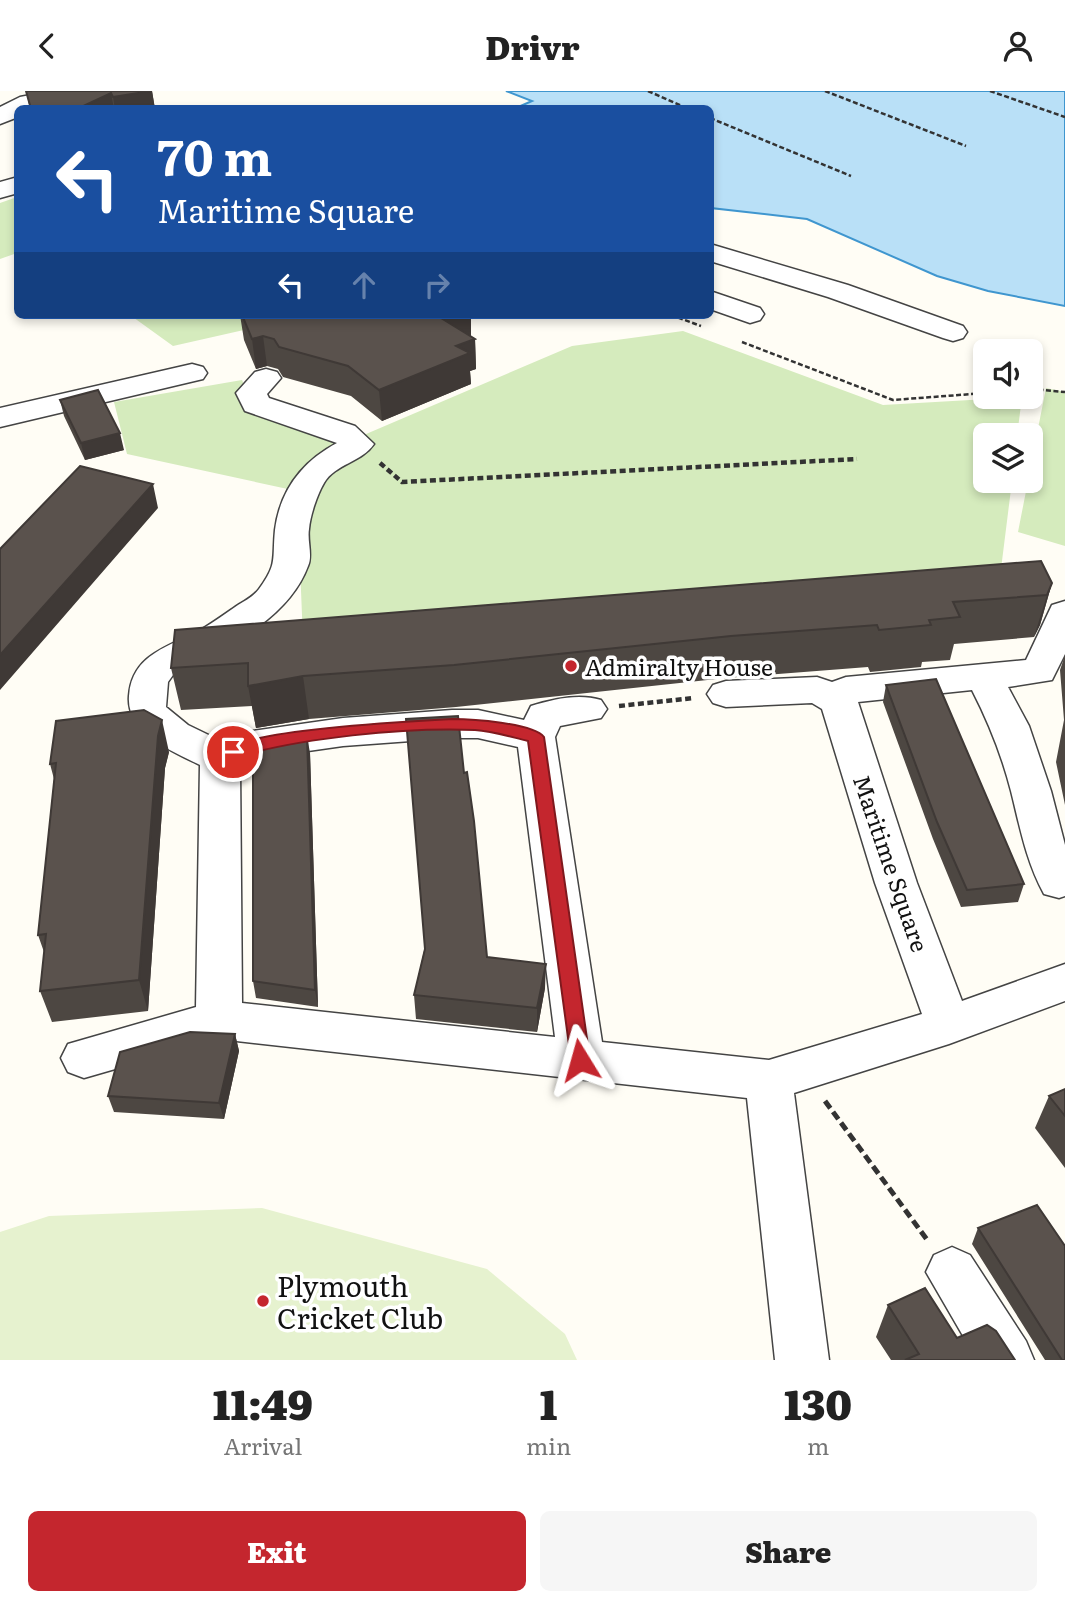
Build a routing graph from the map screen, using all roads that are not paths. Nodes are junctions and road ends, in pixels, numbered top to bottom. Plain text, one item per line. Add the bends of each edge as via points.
1 (22, 105) edge
2 (68, 105) edge
3 (714, 255) edge
4 (714, 300) edge
5 (750, 314) dead end
6 (953, 333) dead end
7 (192, 373) dead end
8 (265, 378) dead end
9 (0, 418) edge
10 (1065, 613) edge
11 (983, 676) junction
12 (726, 694) road end
13 (839, 701) junction
14 (588, 709) road end
15 (536, 737) junction
16 (220, 758) junction
17 (1059, 882) dead end
18 (1065, 982) edge
19 (219, 1020) junction
20 (949, 1025) junction
21 (84, 1058) dead end
22 (580, 1060) junction
23 (785, 1075) junction
24 (952, 1272) road end
25 (802, 1360) edge
26 (1007, 1360) edge

1 - 2 street via 62,96
3 - 6 street via 838,291
4 - 5 street
7 - 9 street
8 - 16 street via 251,393 256,404 344,433 358,444 326,462 309,479 292,528 292,565 269,601 216,637 160,666 149,680 147,711 174,735
10 - 11 street via 1039,671
11 - 13 street via 846,690
11 - 17 street via 1010,726 1040,834
12 - 13 street via 817,690
13 - 20 street, Maritime Square via 896,883
14 - 15 street via 545,715
15 - 16 street via 478,724 425,726 258,744
15 - 22 street
16 - 19 street
18 - 20 street
19 - 21 street
19 - 22 street
20 - 23 street
22 - 23 street
23 - 25 street
24 - 26 street

